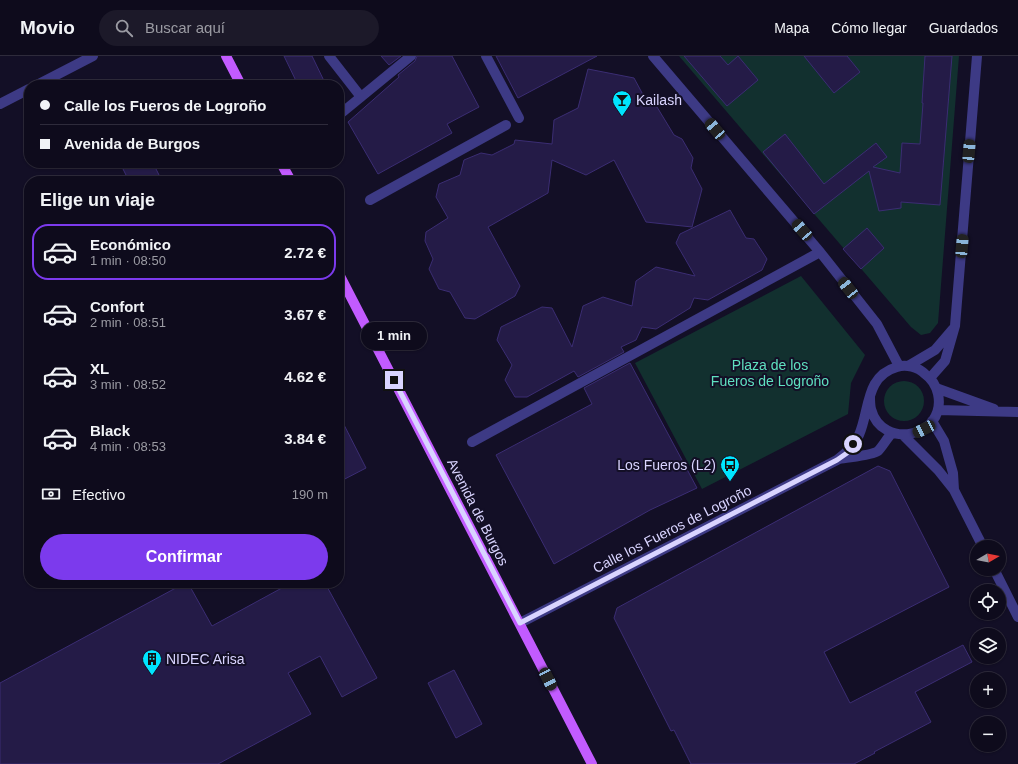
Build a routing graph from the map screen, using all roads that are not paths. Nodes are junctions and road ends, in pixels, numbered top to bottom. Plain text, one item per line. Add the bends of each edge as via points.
1 (93, 56) edge
2 (226, 56) edge
3 (329, 56) edge
4 (410, 56) edge
5 (486, 56) edge
6 (653, 56) edge
7 (977, 56) edge
8 (47, 80) edge
9 (238, 80) edge
10 (24, 92) edge
11 (361, 97) junction
12 (0, 104) edge
13 (344, 111) edge
14 (519, 118) dead end
15 (506, 125) dead end
16 (370, 200) dead end
17 (820, 252) junction
18 (344, 284) edge
19 (955, 326) junction
20 (904, 366) junction
21 (930, 378) junction
22 (936, 388) junction
23 (870, 396) junction
24 (938, 410) junction
25 (1001, 412) junction
26 (1018, 412) edge
27 (932, 420) junction
28 (892, 433) junction
29 (903, 435) junction
30 (472, 442) dead end
31 (837, 460) junction
32 (954, 490) junction
33 (979, 540) edge
34 (998, 576) edge
35 (1018, 616) edge
36 (520, 623) junction
37 (592, 764) edge

1 - 8 street
2 - 9 main road
3 - 11 street
4 - 11 street
5 - 14 street
6 - 17 street
7 - 19 street
10 - 12 street
11 - 13 street
15 - 16 street
17 - 20 street via 877,324
17 - 30 street
18 - 36 main road, Avenida de Burgos
19 - 20 street via 935,350
19 - 21 street via 945,360
20 - 21 street via 920,370
20 - 23 street via 888,369 880,376
21 - 22 street
22 - 24 street
22 - 25 street
23 - 28 street via 875,418 882,427
23 - 31 street, Calle los Fueros de Logroño via 859,436 847,453
24 - 25 street
24 - 27 street
25 - 26 street
27 - 29 street via 924,429 914,434
27 - 32 street via 944,441 953,473
28 - 29 street
28 - 31 street, Calle los Fueros de Logroño via 877,452
29 - 32 street
31 - 36 street, Calle los Fueros de Logroño
32 - 33 street
34 - 35 street
36 - 37 main road, Avenida de Burgos

